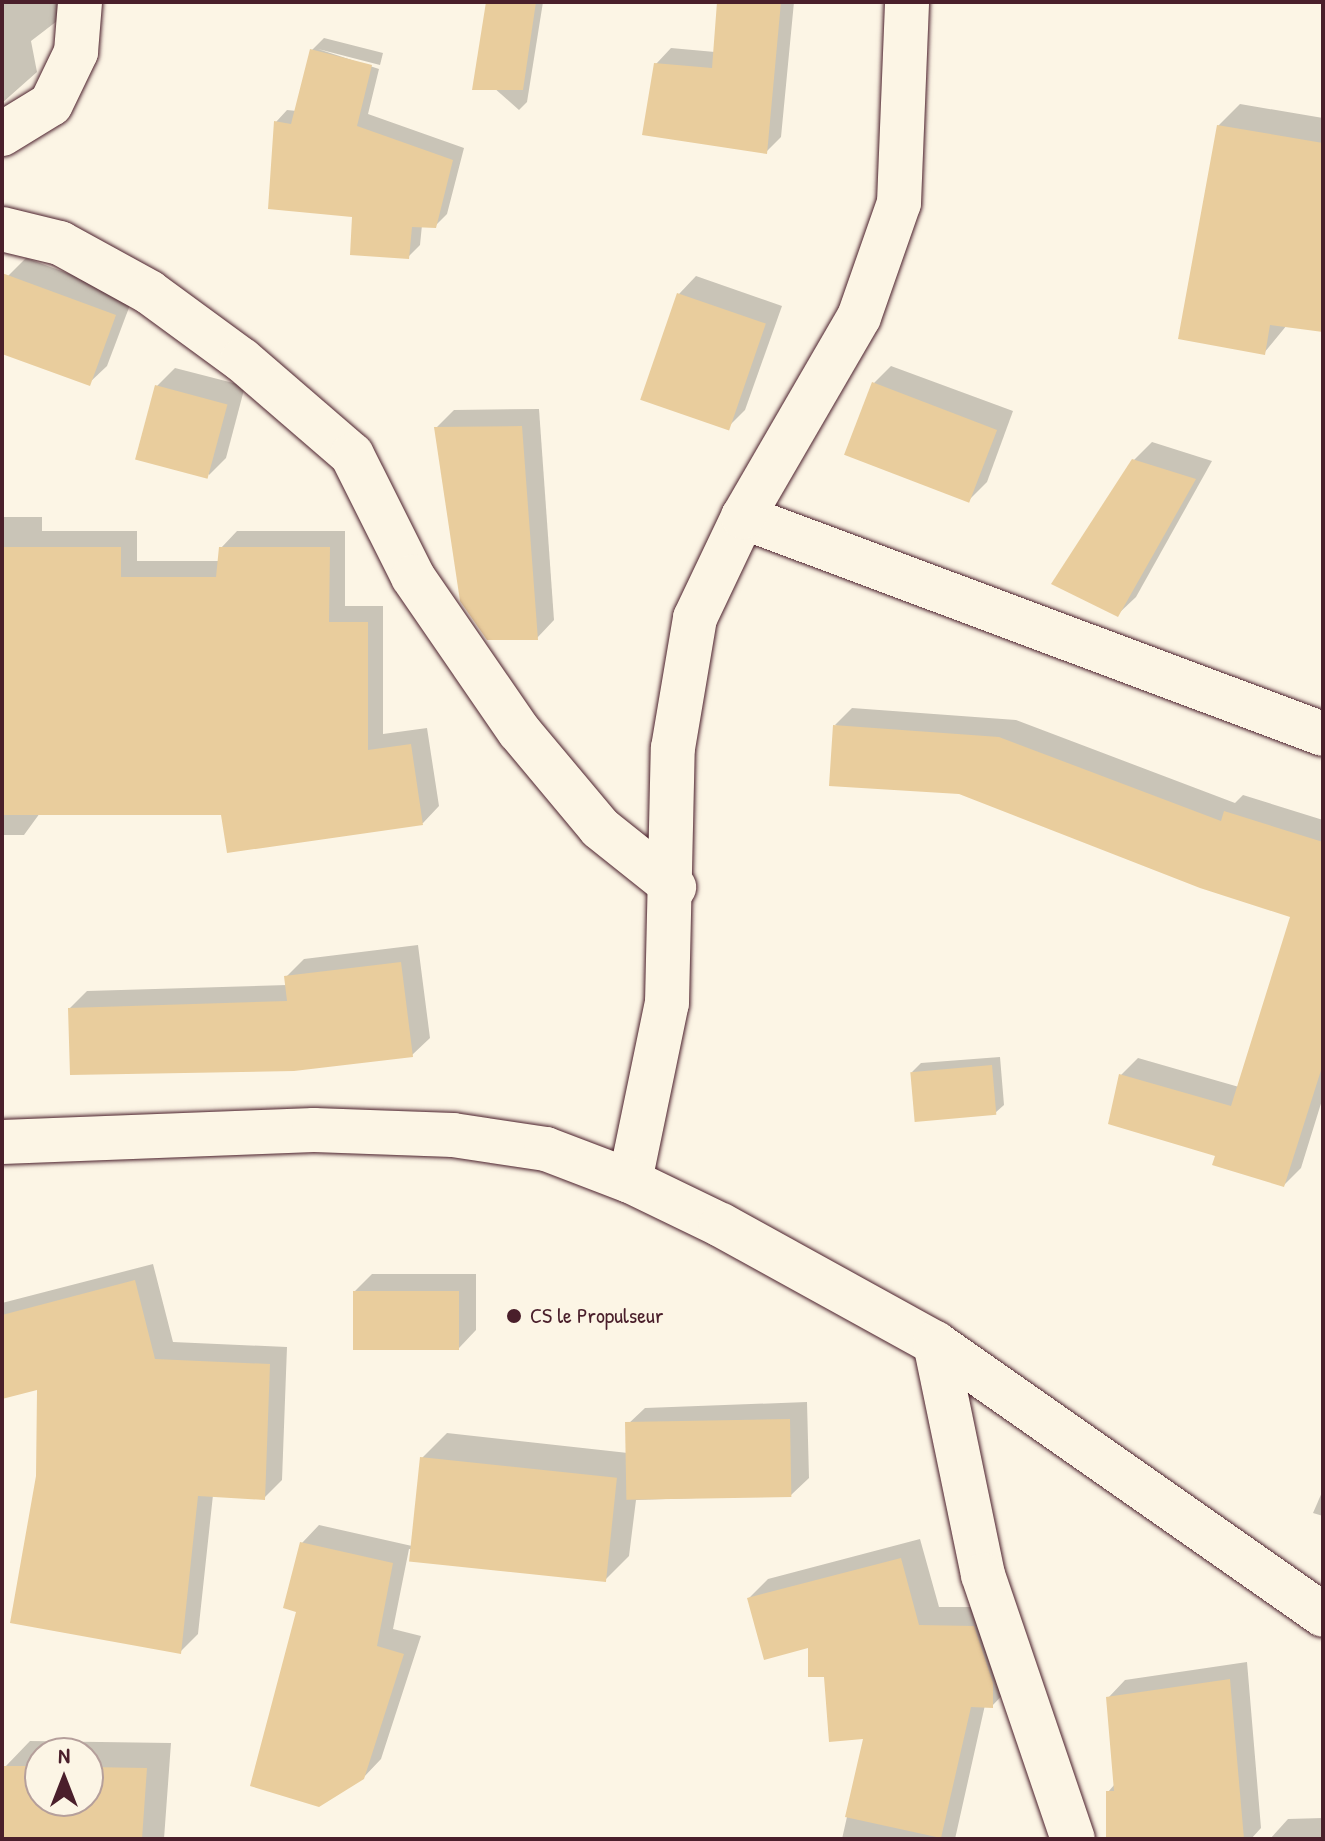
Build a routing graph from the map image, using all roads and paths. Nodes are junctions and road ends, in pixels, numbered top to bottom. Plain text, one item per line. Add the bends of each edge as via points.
1 (80, 2) edge
2 (907, 2) edge
3 (2, 134) edge
4 (2, 229) edge
5 (743, 517) junction
6 (1323, 734) edge
7 (674, 887) junction
8 (2, 1142) edge
9 (630, 1181) junction
10 (935, 1343) junction
11 (1323, 1615) edge
12 (1073, 1839) edge

1 - 3 street via 76,52 51,104
2 - 5 street via 899,203 859,317
4 - 7 street via 60,243 149,292 242,360 352,455 413,577 519,731 600,828
5 - 6 street
5 - 7 street via 695,618 673,748
7 - 9 street via 667,1003
8 - 9 street via 314,1130 453,1135 546,1149
9 - 10 street
10 - 11 street
10 - 12 street via 983,1575

